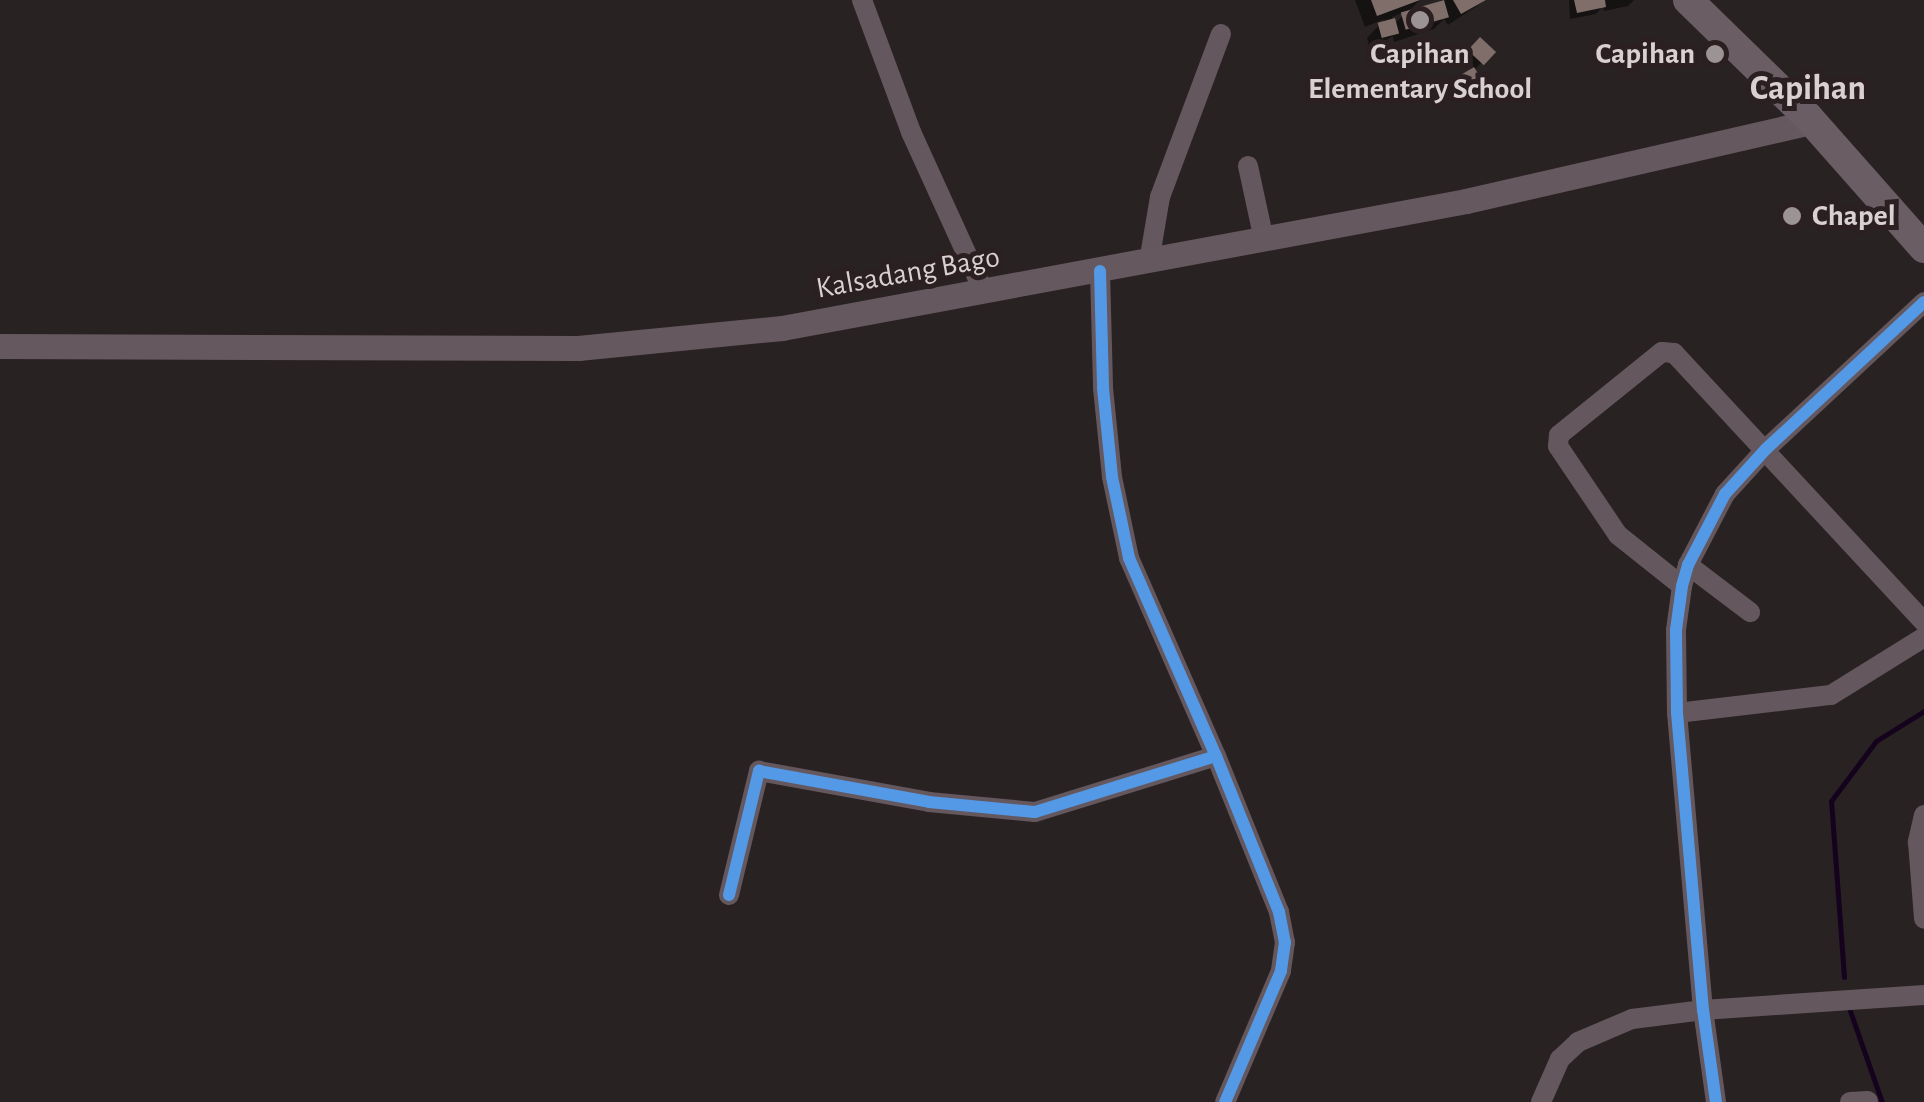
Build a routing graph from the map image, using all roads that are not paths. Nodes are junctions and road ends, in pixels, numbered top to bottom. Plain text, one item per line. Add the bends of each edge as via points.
1 (862, 0) edge
2 (1688, 0) edge
3 (1221, 34) dead end
4 (1812, 122) junction
5 (1248, 166) dead end
6 (1264, 240) junction
7 (1924, 248) edge
8 (1149, 262) junction
9 (1100, 272) junction
10 (984, 292) junction
11 (1924, 302) edge
12 (0, 346) edge
13 (1766, 449) junction
14 (1688, 564) junction
15 (1682, 586) junction
16 (1750, 612) dead end
17 (1924, 622) edge
18 (1924, 637) edge
19 (1677, 714) junction
20 (1216, 756) junction
21 (1924, 815) edge
22 (729, 895) dead end
23 (1924, 920) edge
24 (1924, 995) edge
25 (1703, 1010) junction
26 (1868, 1101) edge
27 (1224, 1102) edge
28 (1541, 1102) edge
29 (1716, 1102) edge
30 (1850, 1102) edge

1 - 10 street via 904,116
2 - 4 highway
3 - 8 street via 1160,197
4 - 6 main road, Kalsadang Bago
4 - 7 highway
5 - 6 street
6 - 8 main road, Kalsadang Bago
8 - 9 main road, Kalsadang Bago
9 - 10 main road, Kalsadang Bago
9 - 20 street via 1108,442 1129,558
10 - 12 main road, Kalsadang Bago via 782,328 578,348
11 - 13 street
13 - 14 street via 1724,494
13 - 15 street via 1674,353 1662,352 1560,435 1564,458 1618,535
13 - 17 street
14 - 15 street
14 - 16 street
15 - 19 street
18 - 19 street via 1831,695
19 - 25 street
20 - 22 street via 1035,812 929,802 759,771
20 - 27 street via 1285,942 1281,971
21 - 23 street via 1918,842
24 - 25 street
25 - 28 street via 1632,1019 1578,1042 1560,1059
25 - 29 street
26 - 30 street

